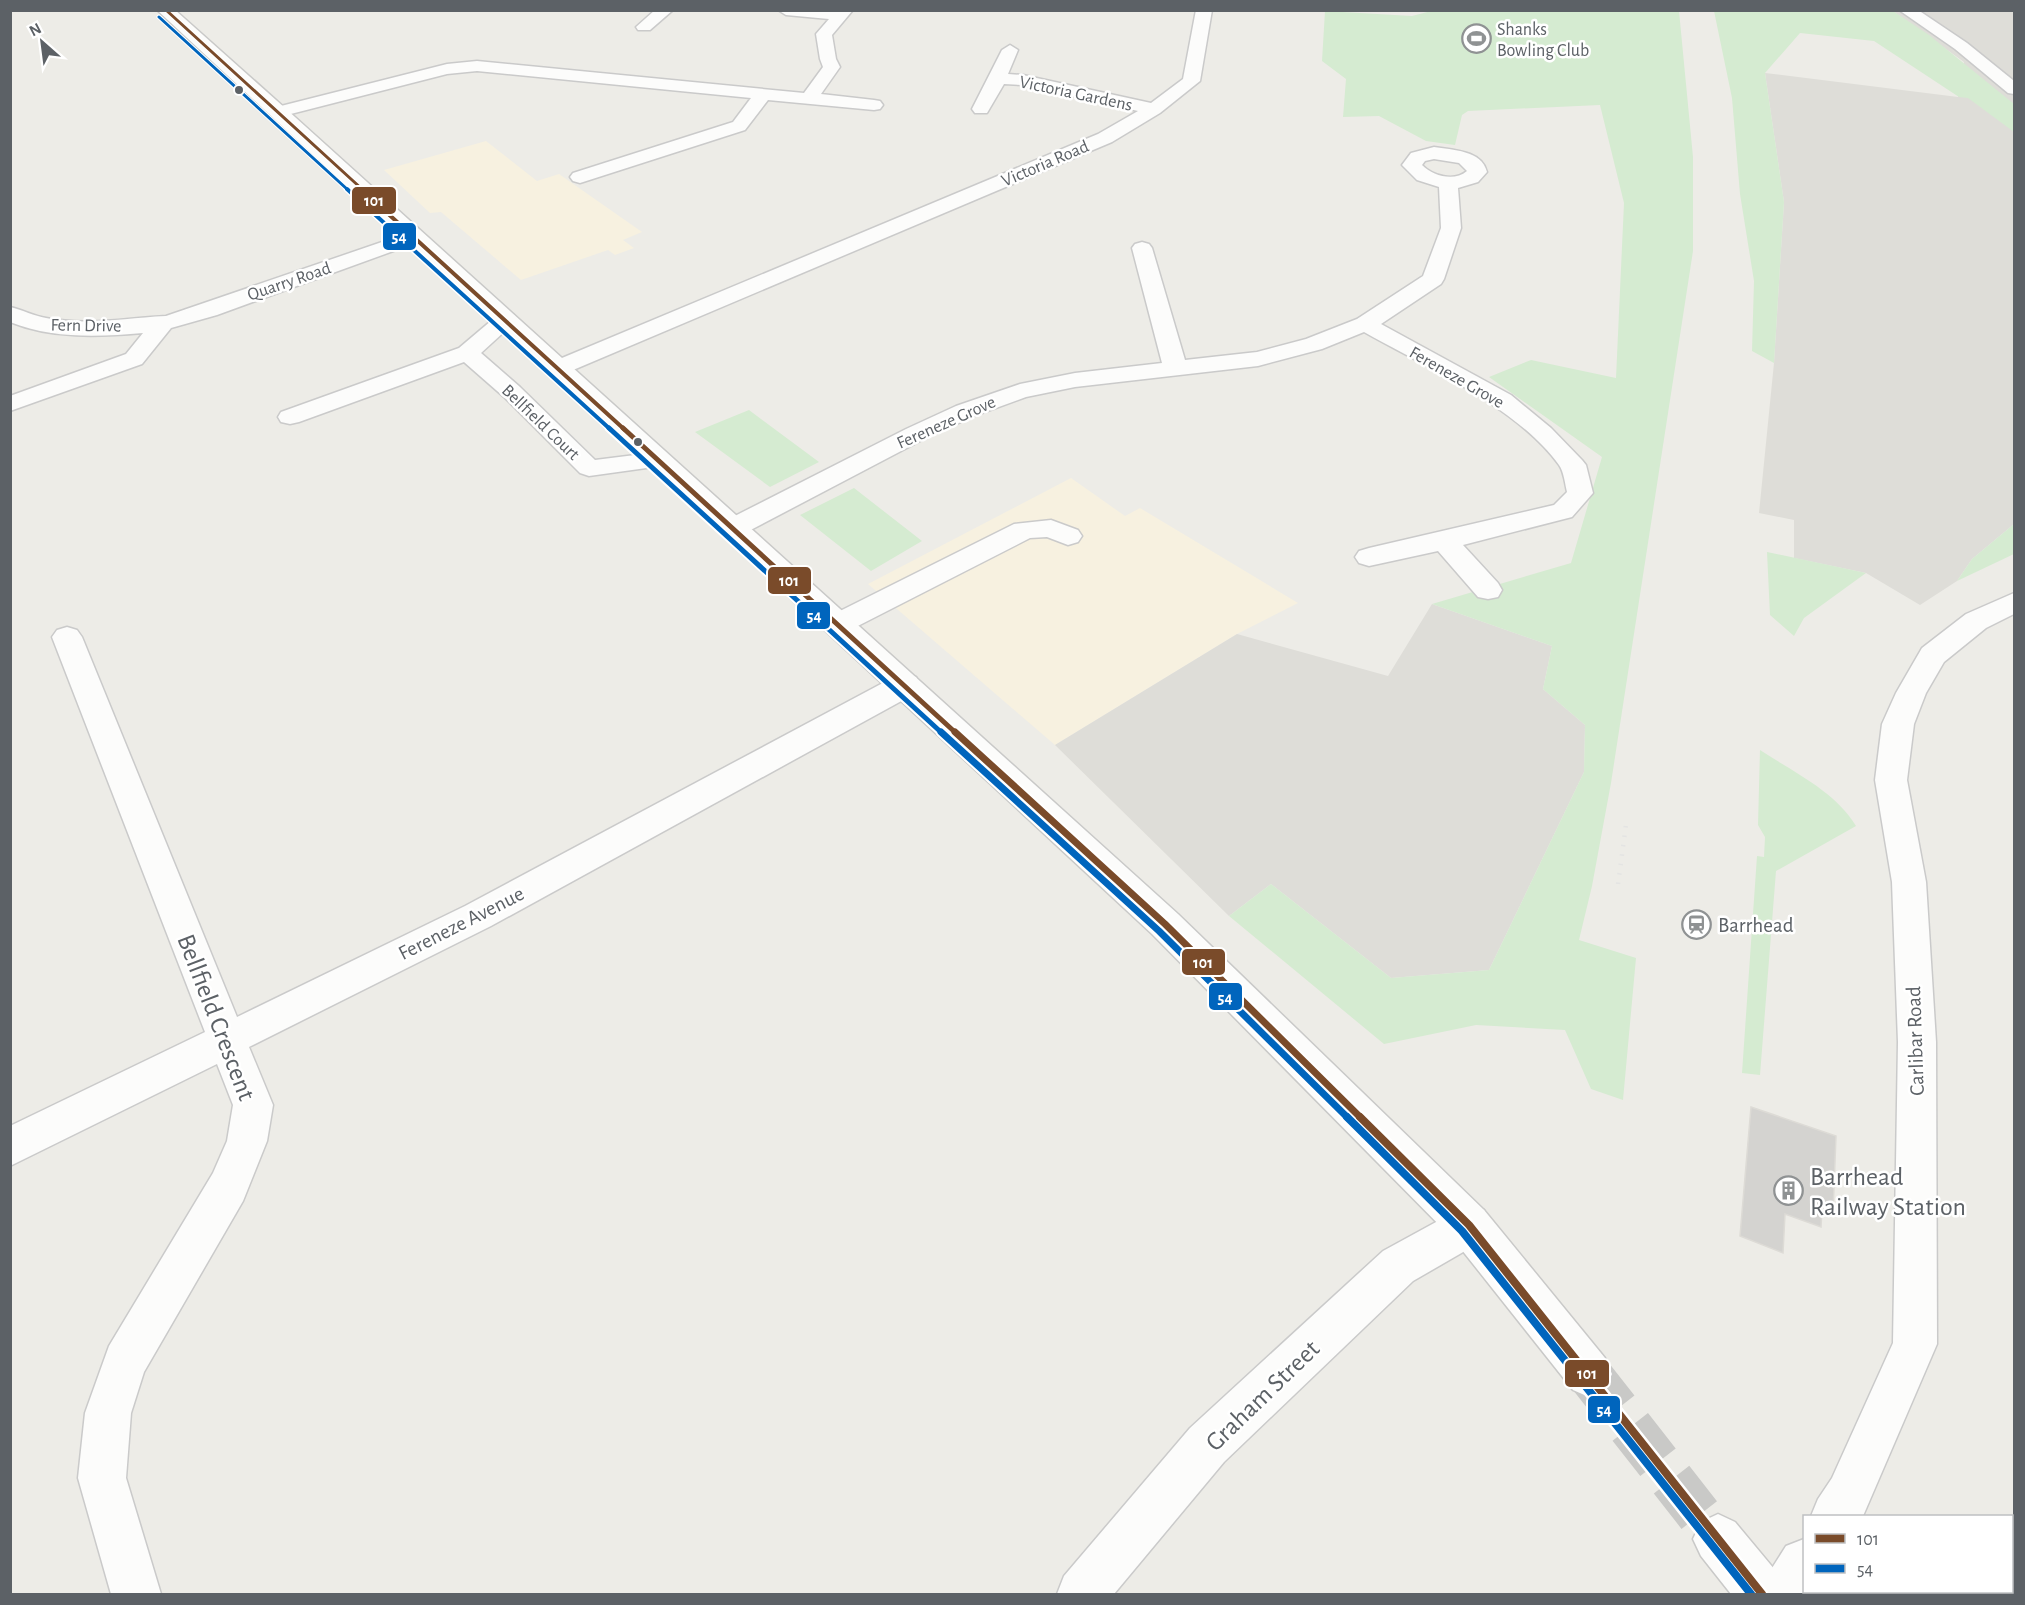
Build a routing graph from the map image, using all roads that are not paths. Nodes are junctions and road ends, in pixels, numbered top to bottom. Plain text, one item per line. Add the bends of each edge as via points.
1 (165, 10) edge
2 (665, 10) edge
3 (786, 10) edge
4 (1204, 10) edge
5 (1907, 10) edge
6 (843, 13) edge
7 (644, 27) dead end
8 (1010, 50) dead end
9 (998, 78) junction
10 (2014, 89) edge
11 (762, 96) junction
12 (808, 100) junction
13 (874, 105) dead end
14 (981, 109) dead end
15 (1154, 109) junction
16 (279, 112) junction
17 (633, 160) junction
18 (650, 171) dead end
19 (580, 177) dead end
20 (1448, 182) dead end
21 (414, 237) junction
22 (1142, 248) dead end
23 (10, 314) edge
24 (506, 320) junction
25 (164, 322) junction
26 (1365, 324) junction
27 (467, 353) junction
28 (558, 368) junction
29 (1176, 370) junction
30 (10, 404) edge
31 (290, 417) dead end
32 (659, 460) junction
33 (733, 528) junction
34 (1068, 536) dead end
35 (1444, 541) junction
36 (1369, 557) dead end
37 (1488, 590) dead end
38 (2014, 603) edge
39 (838, 624) junction
40 (67, 637) dead end
41 (905, 686) junction
42 (228, 1040) junction
43 (10, 1147) edge
44 (1469, 1225) junction
45 (1590, 1374) tunnel mouth
46 (1836, 1515) edge
47 (1718, 1539) tunnel mouth
48 (1803, 1566) edge
49 (136, 1594) edge
50 (1082, 1594) edge
51 (1762, 1594) edge
52 (1785, 1594) edge

1 - 16 street
2 - 7 street
3 - 6 street
4 - 15 street, Victoria Road via 1191,81
5 - 10 street via 1961,46
6 - 12 street via 824,34 832,68
8 - 9 street, Victoria Gardens
9 - 14 street, Victoria Gardens
9 - 15 street, Victoria Gardens
11 - 12 street
11 - 16 street via 477,66 447,69
11 - 17 street via 740,126
12 - 13 street
15 - 28 street, Victoria Road via 1105,138
16 - 21 street
17 - 18 street
17 - 19 street
20 - 26 street, Fereneze Grove via 1451,228 1432,279
21 - 24 street
21 - 25 street, Quarry Road
22 - 29 street
23 - 25 street, Fern Drive via 39,324 78,328
24 - 27 street
24 - 28 street
25 - 30 street via 134,359
26 - 29 street, Fereneze Grove via 1314,344 1258,359
26 - 35 street, Fereneze Grove via 1502,400 1573,465 1580,493 1563,511
27 - 31 street
27 - 32 street, Bellfield Court via 589,468
28 - 32 street
29 - 33 street, Fereneze Grove via 1076,380 1009,395 915,434
32 - 33 street
33 - 39 street
34 - 39 street via 1052,528 1024,530
35 - 36 street, Fereneze Grove
35 - 37 street
38 - 46 street, Carlibar Road via 1976,621 1933,655 1898,724 1891,780 1909,882 1917,1042 1916,1344 1849,1495
39 - 41 street
40 - 42 street, Bellfield Crescent
41 - 42 street, Fereneze Avenue via 478,916
41 - 44 street via 1166,924
42 - 43 street, Fereneze Avenue
42 - 49 street, Bellfield Crescent via 253,1105 248,1142 228,1187 125,1362 108,1413 102,1478
44 - 45 street
44 - 50 street, Graham Street via 1398,1266 1207,1445
47 - 51 street
48 - 52 street

